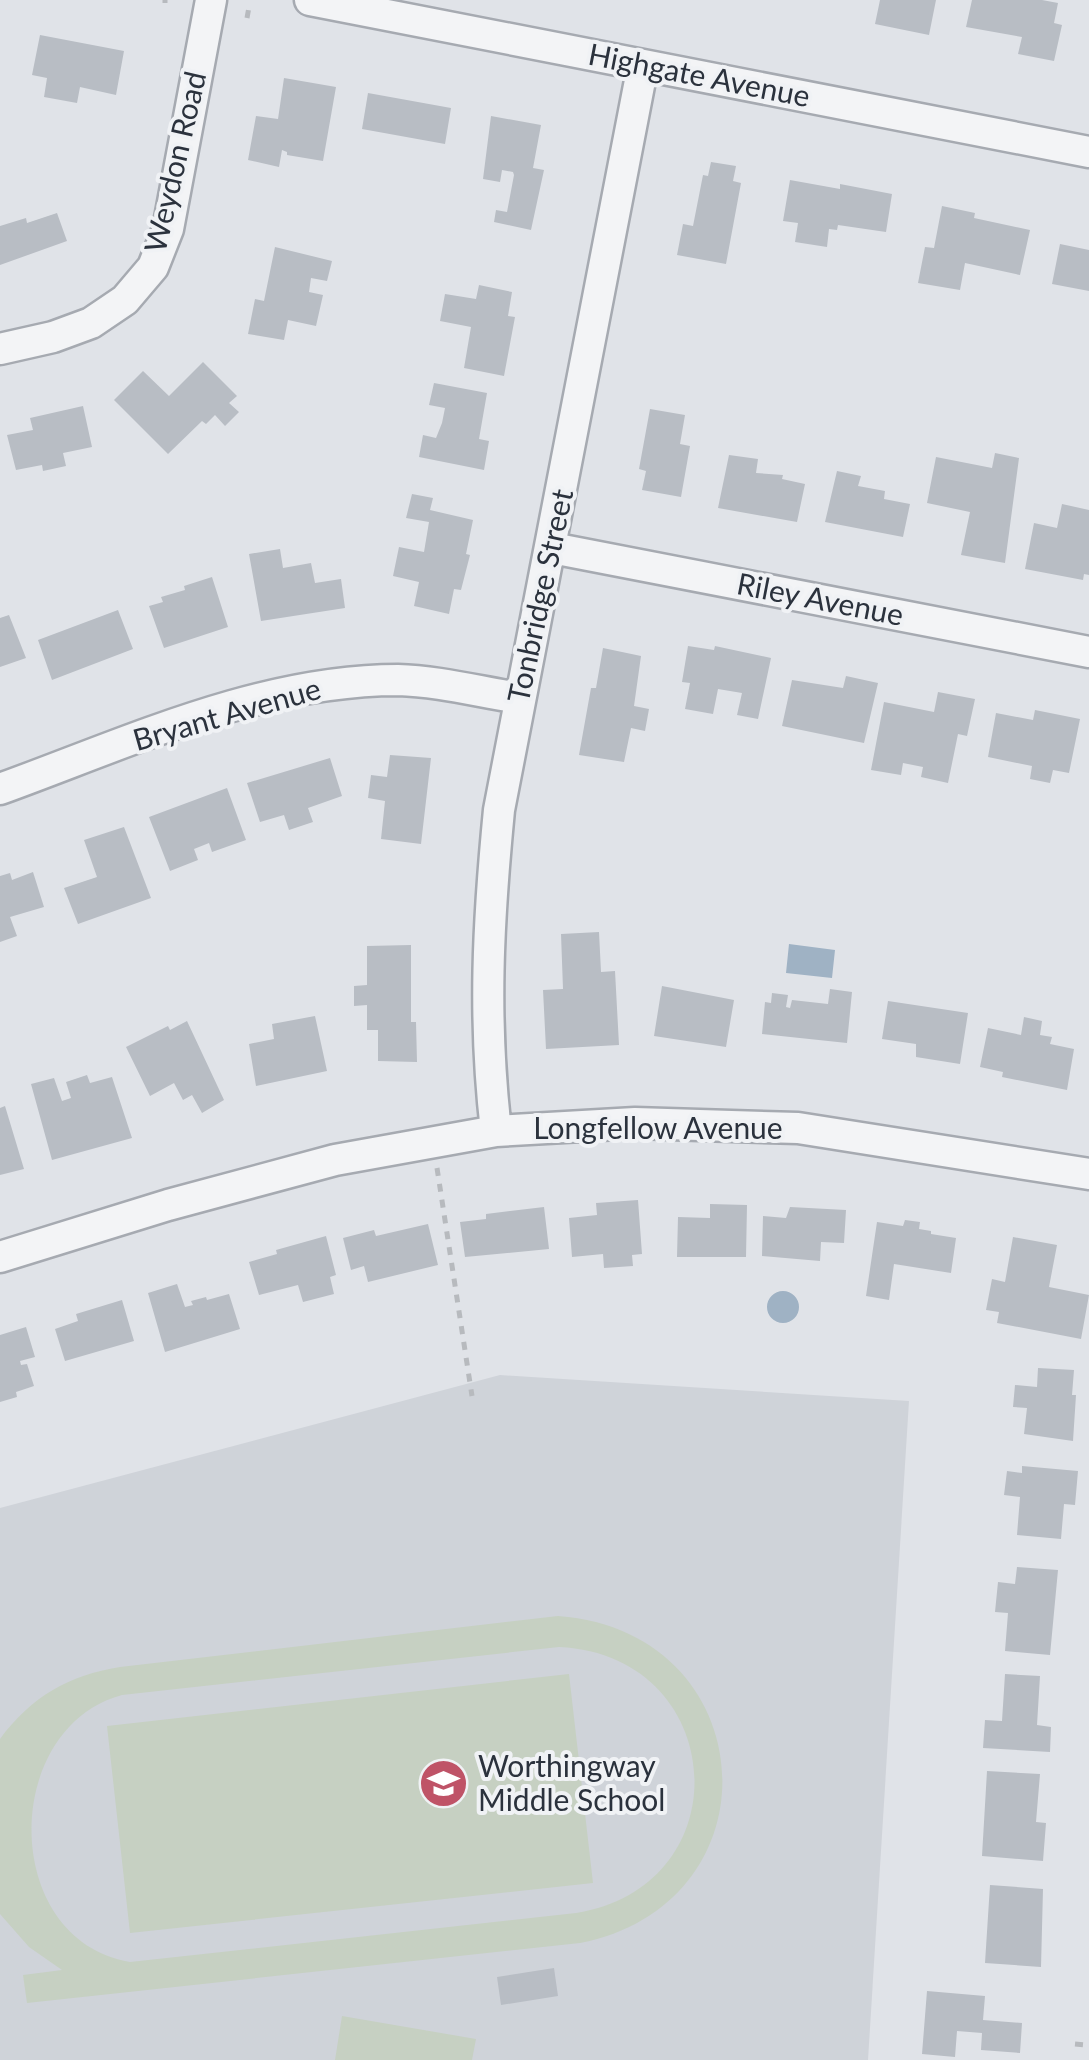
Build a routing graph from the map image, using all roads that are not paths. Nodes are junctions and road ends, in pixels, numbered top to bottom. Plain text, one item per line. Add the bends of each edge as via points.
1 (211, 0) edge
2 (310, 0) edge
3 (644, 66) junction
4 (1089, 152) edge
5 (0, 348) edge
6 (552, 548) junction
7 (1089, 652) edge
8 (520, 698) junction
9 (0, 789) edge
10 (496, 1131) junction
11 (1089, 1174) edge
12 (0, 1256) edge

1 - 5 street, Weydon Road via 168,230 153,267 125,300 91,323
2 - 3 street, Highgate Avenue
3 - 4 street, Highgate Avenue
3 - 6 street, Tonbridge Street
6 - 7 street, Riley Avenue
6 - 8 street, Tonbridge Street
8 - 9 street, Bryant Avenue via 400,680 307,687 195,718
8 - 10 street, Tonbridge Street via 499,810 487,934 487,1057
10 - 11 street, Longfellow Avenue via 636,1123 798,1128
10 - 12 street, Longfellow Avenue via 335,1160

